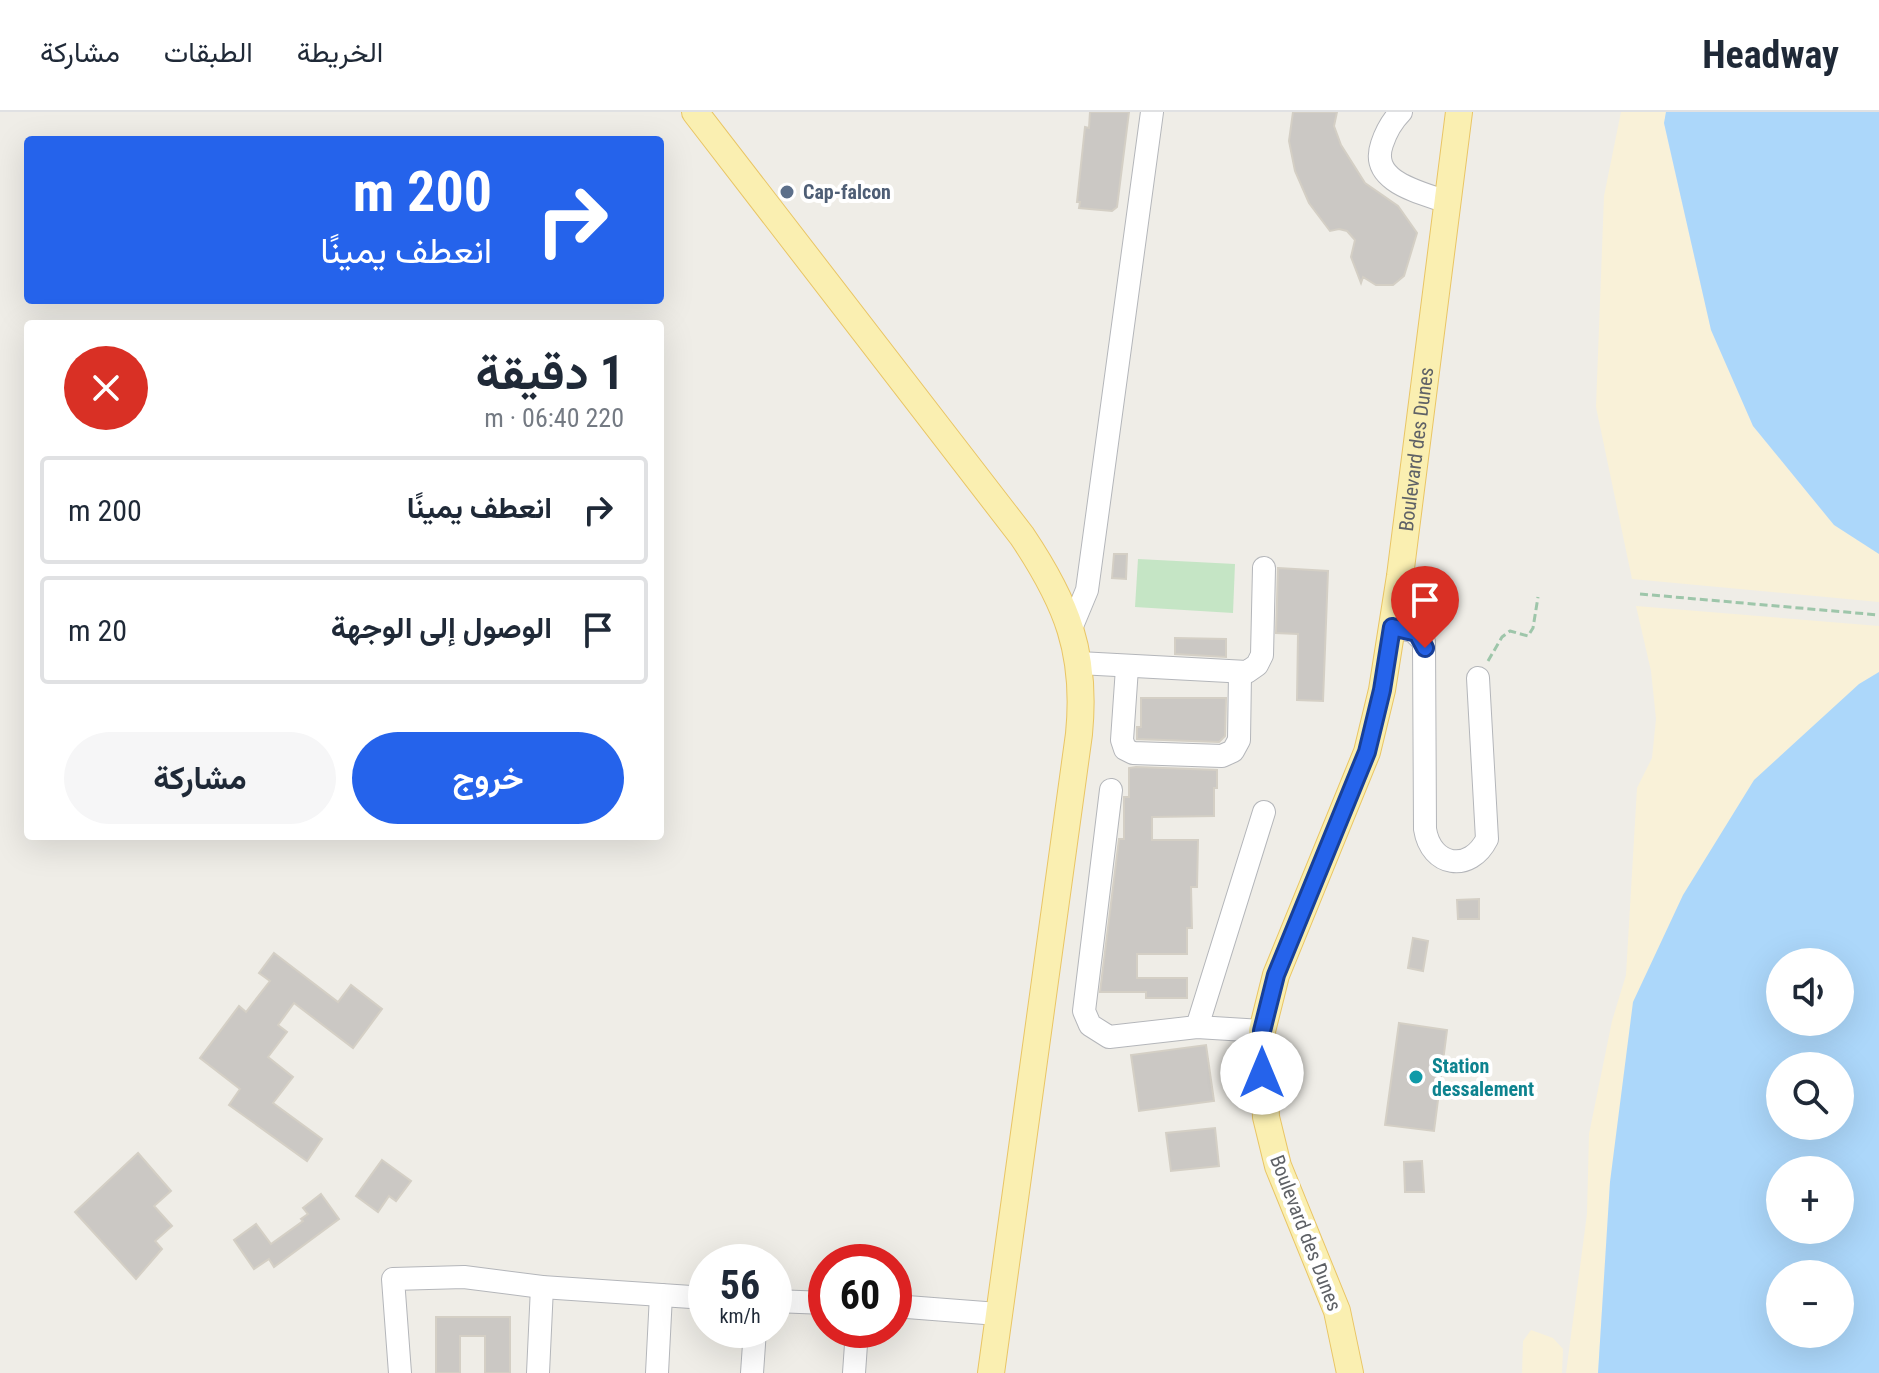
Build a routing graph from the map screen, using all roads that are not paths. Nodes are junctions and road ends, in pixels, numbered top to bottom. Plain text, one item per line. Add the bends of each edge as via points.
1 (695, 112) edge
2 (1152, 112) edge
3 (1401, 112) edge
4 (1459, 112) edge
5 (1447, 202) junction
6 (1264, 568) dead end
7 (1072, 626) junction
8 (1392, 627) junction
9 (1079, 663) junction
10 (1127, 668) junction
11 (1240, 674) junction
12 (1478, 678) road end
13 (1111, 790) dead end
14 (1264, 812) dead end
15 (1197, 1027) junction
16 (1262, 1031) junction
17 (542, 1287) junction
18 (661, 1295) junction
19 (688, 1297) edge
20 (912, 1307) edge
21 (998, 1314) junction
22 (754, 1348) edge
23 (856, 1348) edge
24 (400, 1373) edge
25 (538, 1373) edge
26 (657, 1373) edge
27 (752, 1373) edge
28 (854, 1373) edge
29 (991, 1373) edge
30 (1350, 1373) edge

1 - 7 main road via 1022,536
2 - 7 street via 1087,590
3 - 5 street via 1385,133 1378,153 1381,169 1394,180
4 - 5 main road, Boulevard des Dunes
5 - 8 main road, Boulevard des Dunes
6 - 11 street via 1262,655
7 - 9 main road
8 - 12 street via 1413,631 1424,642 1425,829 1432,850 1452,861 1474,856 1487,839
8 - 16 main road, Boulevard des Dunes via 1367,752 1276,975
9 - 10 street
9 - 21 main road via 1079,734
10 - 11 street
10 - 11 street via 1122,740 1133,753 1228,754 1239,740
13 - 15 street via 1086,1018 1109,1037
14 - 15 street
15 - 16 street
16 - 30 main road, Boulevard des Dunes via 1266,1117 1278,1166 1337,1311
17 - 18 street
17 - 24 street via 464,1277 393,1279
17 - 25 street
18 - 19 street
18 - 26 street
20 - 21 street
21 - 29 main road
22 - 27 street
23 - 28 street

